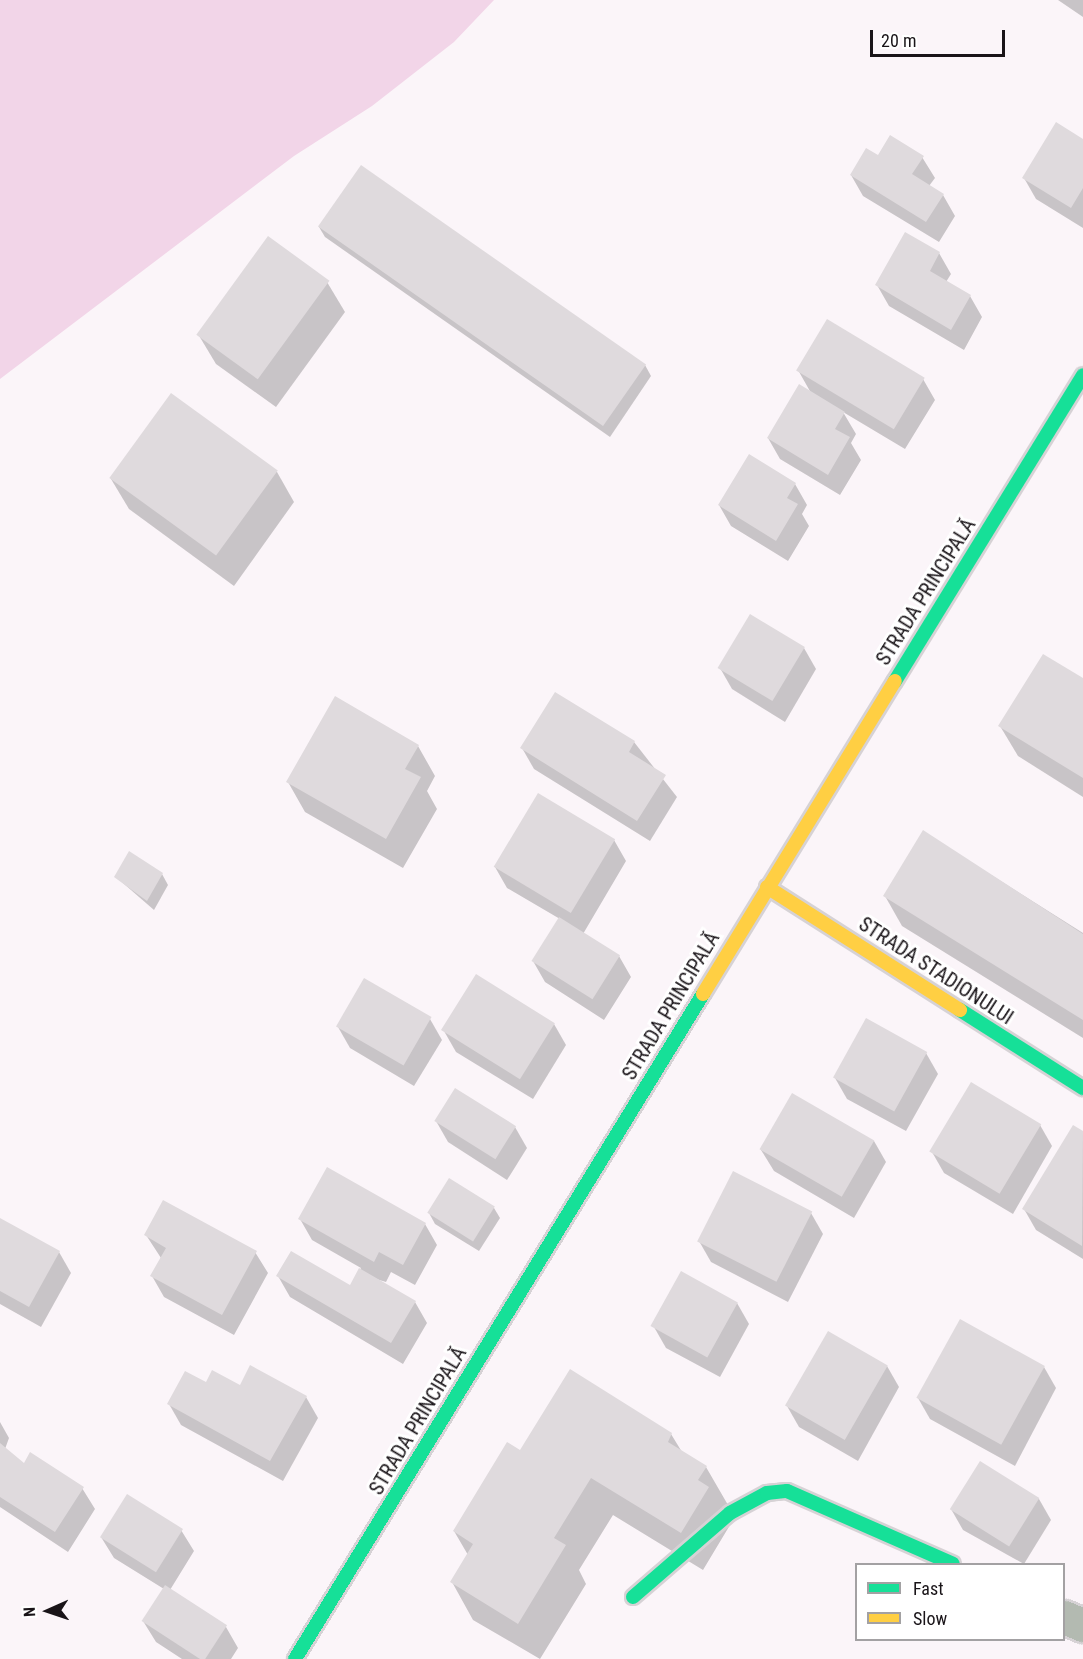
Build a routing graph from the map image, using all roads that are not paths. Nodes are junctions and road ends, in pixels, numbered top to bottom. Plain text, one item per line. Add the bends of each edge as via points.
1 (1083, 375) edge
2 (767, 887) junction
3 (1083, 1088) edge
4 (951, 1563) edge
5 (633, 1597) dead end
6 (1065, 1617) edge
7 (1083, 1625) edge
8 (295, 1659) edge

1 - 2 main road, STRADA PRINCIPALĂ
2 - 3 main road, STRADA STADIONULUI
2 - 8 main road, STRADA PRINCIPALĂ
4 - 5 main road via 787,1491 767,1493 730,1513
6 - 7 street

